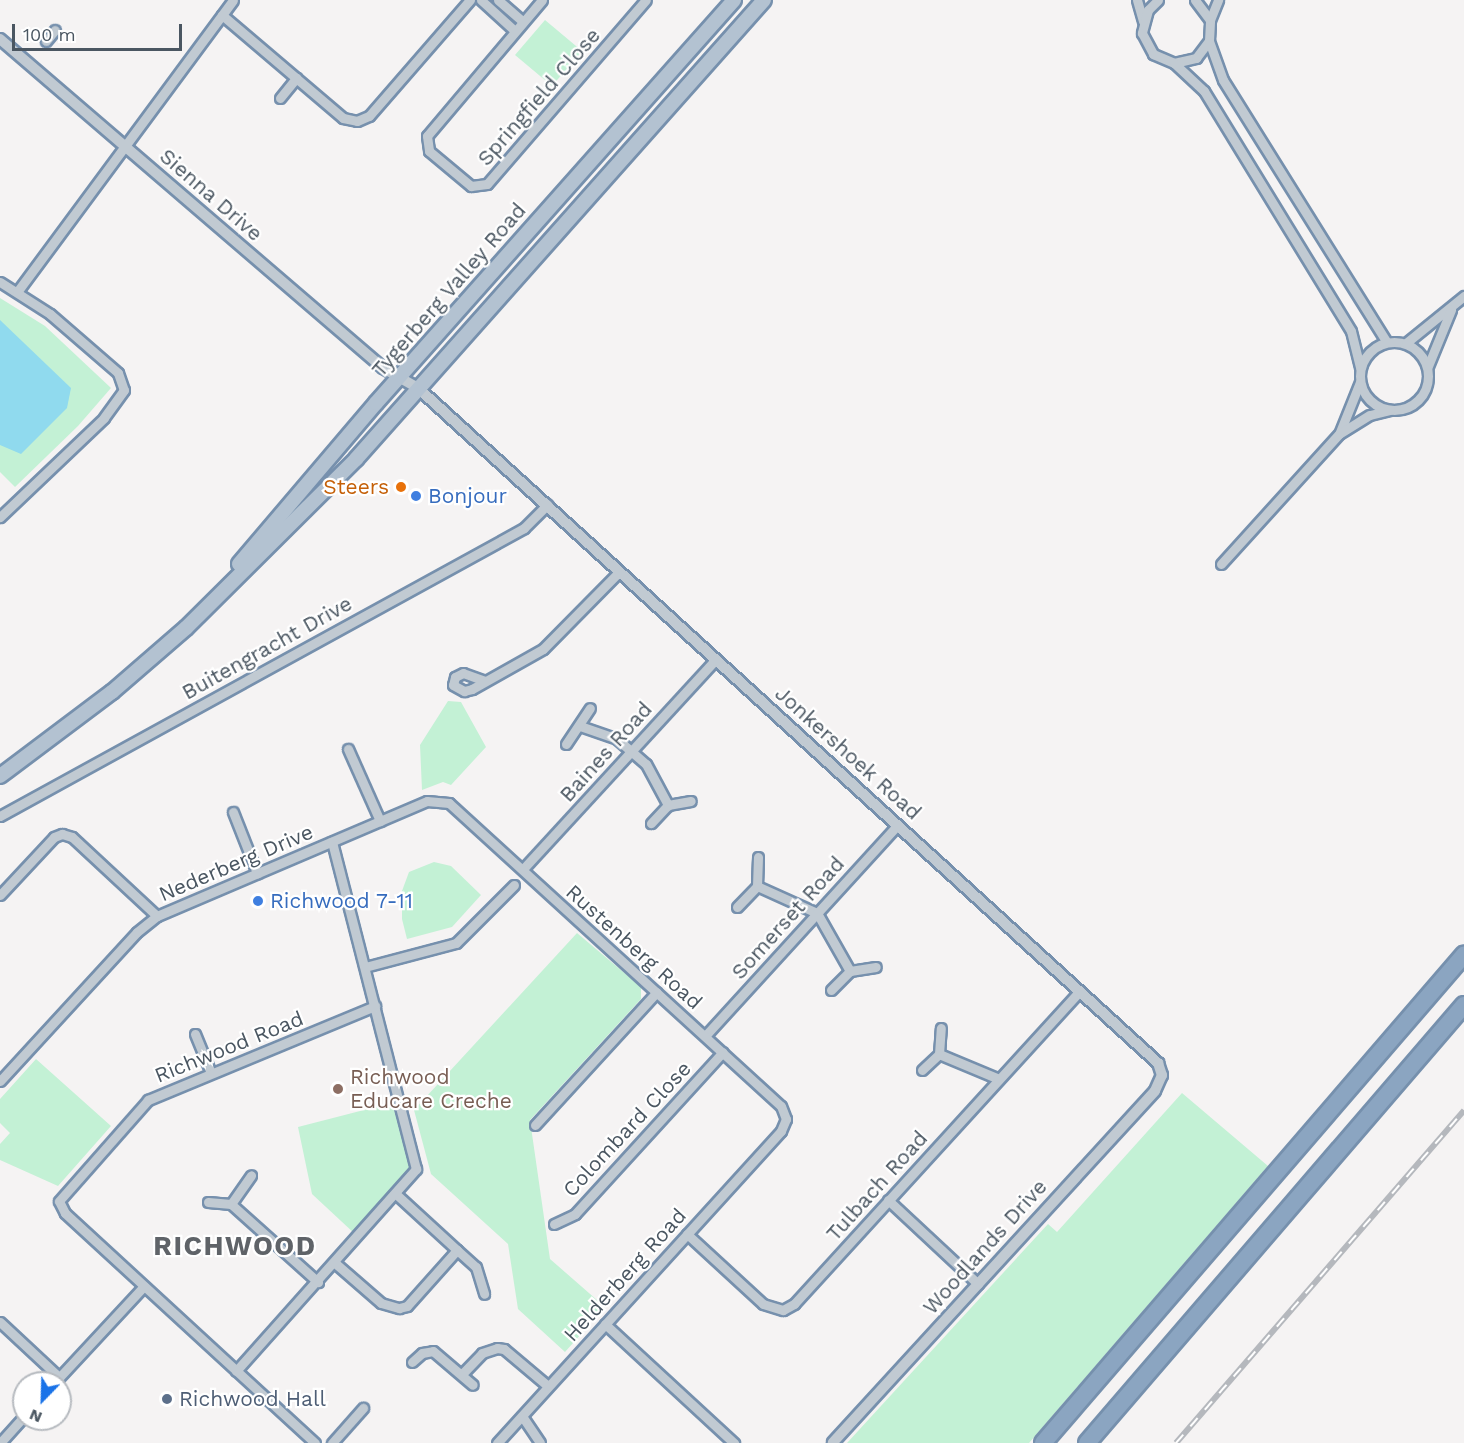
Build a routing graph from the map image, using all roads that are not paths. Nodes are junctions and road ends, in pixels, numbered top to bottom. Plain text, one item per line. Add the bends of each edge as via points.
1 (233, 0) edge
2 (470, 0) edge
3 (481, 0) edge
4 (498, 0) edge
5 (542, 0) edge
6 (646, 0) edge
7 (734, 0) edge
8 (764, 0) edge
9 (1137, 0) edge
10 (1158, 0) edge
11 (1195, 0) edge
12 (1218, 0) edge
13 (222, 15) junction
14 (1210, 20) junction
15 (1143, 21) junction
16 (523, 22) junction
17 (55, 30) dead end
18 (515, 31) junction
19 (0, 39) edge
20 (46, 41) dead end
21 (1209, 41) junction
22 (1174, 63) junction
23 (296, 78) junction
24 (280, 98) dead end
25 (126, 147) junction
26 (0, 282) edge
27 (17, 292) junction
28 (1464, 296) edge
29 (1451, 310) junction
30 (1387, 342) junction
31 (1406, 343) junction
32 (1428, 366) junction
33 (1360, 368) junction
34 (399, 378) junction
35 (1360, 382) junction
36 (418, 388) junction
37 (1390, 410) junction
38 (1339, 434) junction
39 (500, 464) joint
40 (547, 505) junction
41 (0, 517) edge
42 (1221, 564) dead end
43 (619, 572) junction
44 (201, 613) junction
45 (716, 658) junction
46 (484, 681) dead end
47 (590, 708) dead end
48 (580, 726) junction
49 (566, 744) dead end
50 (348, 749) dead end
51 (632, 750) junction
52 (0, 776) edge
53 (440, 800) joint
54 (691, 801) dead end
55 (668, 805) junction
56 (233, 812) dead end
57 (0, 816) edge
58 (380, 821) junction
59 (651, 824) dead end
60 (898, 825) junction
61 (332, 842) junction
62 (758, 857) dead end
63 (523, 869) junction
64 (257, 873) junction
65 (514, 885) dead end
66 (757, 886) junction
67 (0, 896) edge
68 (737, 907) dead end
69 (817, 913) junction
70 (157, 916) junction
71 (1464, 954) edge
72 (365, 967) junction
73 (876, 967) dead end
74 (849, 971) junction
75 (831, 990) dead end
76 (1080, 991) junction
77 (657, 992) junction
78 (1464, 1005) edge
79 (375, 1006) junction
80 (941, 1028) dead end
81 (195, 1034) dead end
82 (705, 1036) junction
83 (723, 1052) junction
84 (939, 1054) junction
85 (922, 1070) dead end
86 (210, 1073) junction
87 (1162, 1075) joint
88 (999, 1079) junction
89 (0, 1081) edge
90 (535, 1125) dead end
91 (781, 1131) joint
92 (251, 1175) dead end
93 (397, 1195) junction
94 (888, 1200) junction
95 (208, 1202) dead end
96 (231, 1204) junction
97 (554, 1224) dead end
98 (687, 1234) junction
99 (457, 1250) junction
100 (335, 1263) junction
101 (318, 1282) junction
102 (978, 1284) junction
103 (144, 1286) junction
104 (484, 1294) dead end
105 (0, 1322) edge
106 (605, 1324) junction
107 (412, 1362) dead end
108 (48, 1371) edge
109 (65, 1371) edge
110 (236, 1371) junction
111 (462, 1374) junction
112 (473, 1385) dead end
113 (548, 1386) junction
114 (363, 1408) dead end
115 (522, 1416) junction
116 (12, 1430) edge
117 (0, 1443) edge
118 (315, 1443) edge
119 (332, 1443) edge
120 (497, 1443) edge
121 (540, 1443) edge
122 (734, 1443) edge
123 (833, 1443) edge
124 (1043, 1443) edge
125 (1087, 1443) edge

1 - 13 street
2 - 23 street via 365,119 343,118
3 - 18 street
4 - 16 street
5 - 16 street, Springfield Close
6 - 18 street, Springfield Close via 487,184 471,186 429,151 427,136
7 - 34 main road, Tygerberg Valley Road
8 - 36 main road, Tygerberg Valley Road via 622,164 520,271
9 - 15 street
10 - 15 street
11 - 14 street
12 - 14 street
13 - 23 street
13 - 25 street
14 - 21 street
15 - 22 street via 1146,44 1152,54
16 - 18 street, Springfield Close
17 - 20 street
19 - 25 street, Sienna Drive
21 - 22 street via 1196,58
21 - 30 street via 1229,90
22 - 33 street via 1204,91 1351,331
23 - 24 street
25 - 27 street
25 - 34 street, Sienna Drive
26 - 27 street
27 - 41 street via 50,314 118,373 124,390 90,432
28 - 29 street
29 - 31 street
29 - 32 street
30 - 31 street
30 - 33 street via 1370,351
31 - 32 street via 1423,356
32 - 37 street via 1428,386 1417,402
33 - 35 street
34 - 36 street, Sienna Drive
34 - 44 main road, Tygerberg Valley Road
35 - 37 street via 1372,403
35 - 38 street
36 - 39 street, Tygerberg Valley Road
36 - 44 main road, Tygerberg Valley Road via 356,459
37 - 38 street via 1370,415
38 - 42 street
39 - 40 street, Jonkershoek Road
40 - 43 street, Jonkershoek Road
40 - 57 street, Buitengracht Drive via 525,528
43 - 45 street, Jonkershoek Road
43 - 46 street via 543,649
44 - 52 main road, Tygerberg Valley Road via 112,692
45 - 51 street, Baines Road
45 - 60 street, Jonkershoek Road
47 - 48 street
48 - 49 street
48 - 51 street via 617,739
50 - 58 street
51 - 55 street via 646,764
51 - 63 street, Baines Road
53 - 58 street, Nederberg Drive via 427,801
53 - 63 street, Rustenberg Road via 455,807
54 - 55 street
55 - 59 street
56 - 64 street
58 - 61 street, Nederberg Drive
60 - 69 street, Somerset Road
60 - 76 street, Jonkershoek Road
61 - 64 street, Nederberg Drive
61 - 72 street
62 - 66 street
63 - 77 street, Rustenberg Road
64 - 70 street, Nederberg Drive
65 - 72 street via 456,943
66 - 68 street
66 - 69 street
67 - 70 street via 54,837 62,834 72,837
69 - 74 street
69 - 82 street, Somerset Road
70 - 89 street, Nederberg Drive via 137,932
71 - 124 highway
72 - 79 street
73 - 74 street
74 - 75 street
76 - 87 street, Jonkershoek Road via 1158,1063
76 - 88 street, Tulbach Road
77 - 82 street, Rustenberg Road
77 - 90 street
78 - 125 highway
79 - 86 street, Richwood Road
79 - 93 street via 416,1161 413,1177
80 - 84 street
81 - 86 street
82 - 83 street, Rustenberg Road
83 - 91 street, Rustenberg Road via 781,1106 786,1119
83 - 97 street, Colombard Close via 575,1214
84 - 85 street
84 - 88 street
86 - 103 street, Richwood Road via 142,1105 60,1197 65,1213
87 - 102 street, Woodlands Drive via 1155,1091
88 - 94 street, Tulbach Road
91 - 98 street, Helderberg Road
92 - 96 street
93 - 99 street
93 - 100 street
94 - 98 street, Tulbach Road via 794,1304 783,1310 763,1304
94 - 102 street
95 - 96 street
96 - 101 street
98 - 106 street, Helderberg Road
99 - 100 street via 407,1306 399,1308 374,1298
99 - 104 street via 476,1267
100 - 101 street
101 - 110 street
102 - 123 street, Woodlands Drive
103 - 109 street
103 - 110 street, Richwood Road
105 - 108 street
106 - 113 street, Helderberg Road
106 - 122 street
107 - 111 street via 422,1353 433,1351
110 - 118 street, Richwood Road
111 - 112 street
111 - 113 street via 482,1353 497,1348 504,1349
113 - 115 street, Helderberg Road
114 - 119 street
115 - 120 street, Helderberg Road
115 - 121 street
116 - 117 street

